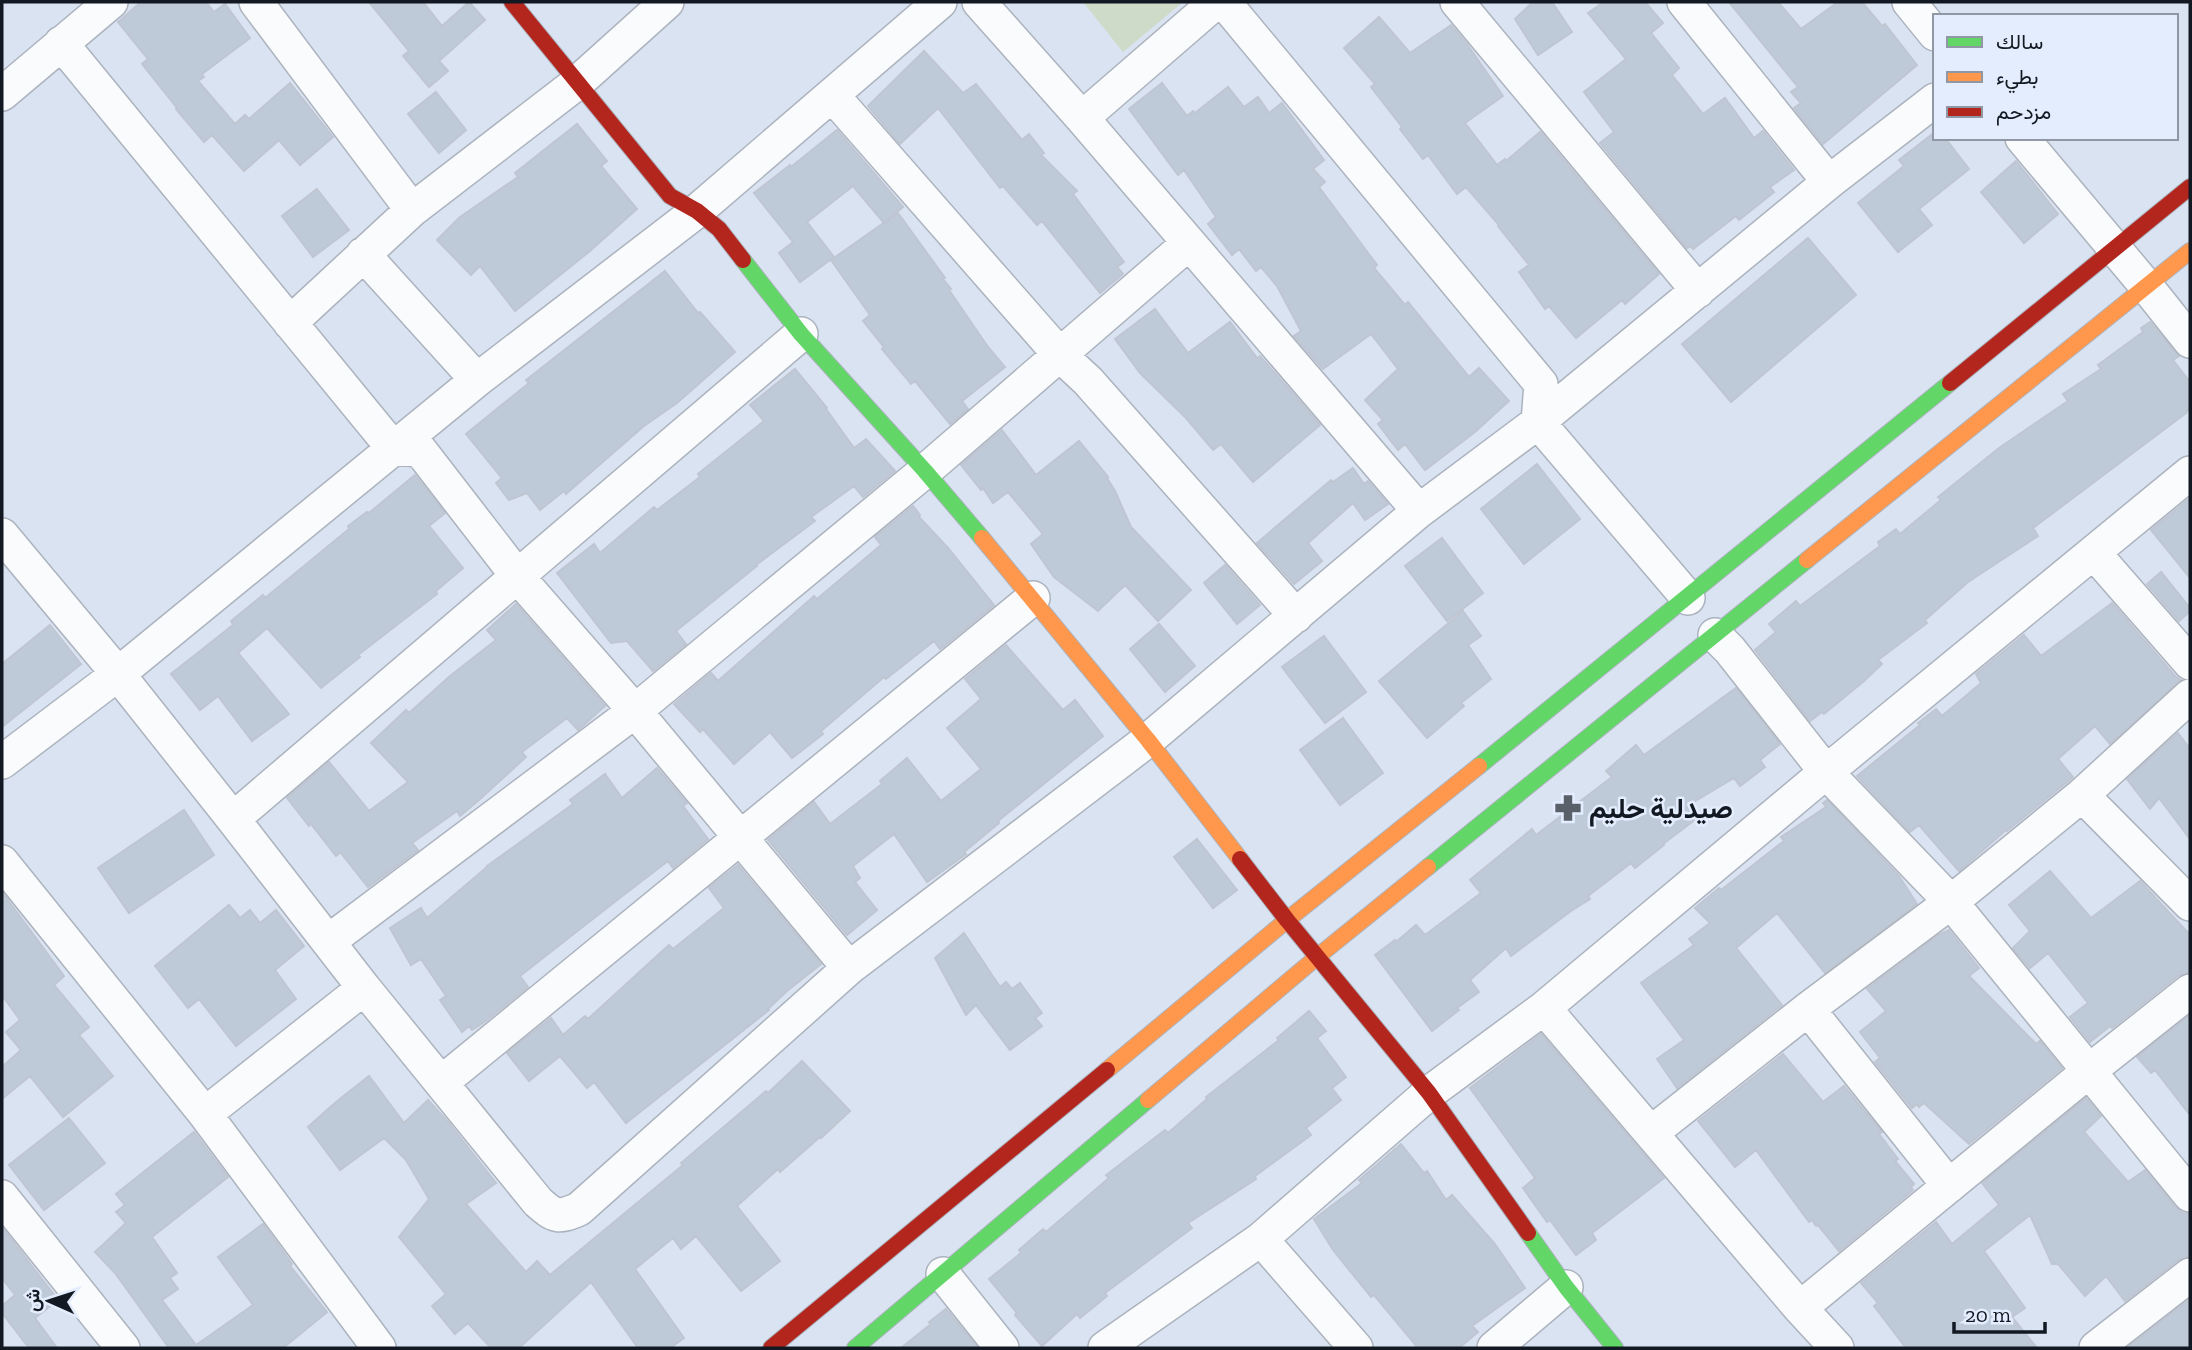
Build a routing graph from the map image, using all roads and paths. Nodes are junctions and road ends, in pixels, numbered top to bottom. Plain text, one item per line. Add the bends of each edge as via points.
1 (111, 2) edge
2 (256, 2) edge
3 (512, 2) edge
4 (667, 2) edge
5 (940, 2) edge
6 (979, 2) edge
7 (1216, 2) edge
8 (1224, 2) edge
9 (1684, 2) edge
10 (1909, 2) edge
11 (1471, 7) edge
12 (1933, 32) edge
13 (61, 43) junction
14 (577, 83) junction
15 (2, 94) edge
16 (832, 95) junction
17 (1933, 102) edge
18 (1082, 118) junction
19 (2024, 140) edge
20 (1829, 182) junction
21 (2190, 187) edge
22 (412, 210) junction
23 (697, 211) junction
24 (1189, 243) junction
25 (2115, 248) junction
26 (2190, 251) edge
27 (363, 254) junction
28 (2147, 287) junction
29 (1698, 291) junction
30 (290, 323) junction
31 (801, 334) junction
32 (2190, 341) edge
33 (1060, 355) junction
34 (477, 380) junction
35 (1538, 422) junction
36 (393, 448) junction
37 (925, 471) junction
38 (2190, 473) edge
39 (1419, 511) junction
40 (2, 535) edge
41 (2094, 553) junction
42 (518, 577) junction
43 (1033, 598) junction
44 (1688, 598) junction
45 (1296, 615) junction
46 (1715, 635) junction
47 (2190, 663) edge
48 (118, 674) junction
49 (2190, 696) edge
50 (635, 710) junction
51 (1148, 740) junction
52 (2, 762) edge
53 (1826, 772) junction
54 (2082, 794) junction
55 (233, 819) junction
56 (740, 838) junction
57 (2, 862) edge
58 (1951, 902) junction
59 (2190, 904) edge
60 (1287, 920) junction
61 (329, 941) junction
62 (1317, 957) junction
63 (849, 968) junction
64 (364, 988) junction
65 (2190, 991) edge
66 (1544, 1007) junction
67 (1808, 1009) junction
68 (2089, 1071) junction
69 (442, 1082) junction
70 (1429, 1093) junction
71 (205, 1114) junction
72 (1651, 1133) junction
73 (1949, 1186) junction
74 (2190, 1195) edge
75 (5, 1207) edge
76 (1261, 1239) junction
77 (943, 1274) junction
78 (2190, 1275) edge
79 (1566, 1287) junction
80 (1800, 1308) junction
81 (123, 1348) edge
82 (379, 1348) edge
83 (771, 1348) edge
84 (856, 1348) edge
85 (1002, 1348) edge
86 (1105, 1348) edge
87 (1356, 1348) edge
88 (1494, 1348) edge
89 (1615, 1348) edge
90 (1837, 1348) edge
91 (2096, 1348) edge

1 - 13 street
2 - 22 street
3 - 14 street
4 - 14 street
5 - 16 street
6 - 18 street
7 - 18 street
8 - 35 street via 1541,384
9 - 20 street
10 - 12 street
11 - 29 street
13 - 15 street
13 - 30 street
14 - 22 street
14 - 23 street via 670,197
16 - 23 street
16 - 33 street
17 - 20 street
18 - 24 street
19 - 25 street
20 - 29 street
21 - 25 street
22 - 27 street
23 - 31 street via 719,229
23 - 34 street
24 - 33 street
24 - 39 street
25 - 28 street
25 - 44 street
26 - 28 street
27 - 30 street
27 - 34 street
28 - 32 street
28 - 46 street
29 - 35 street
30 - 36 street
31 - 37 street
31 - 42 street
33 - 37 street
33 - 45 street
34 - 36 street
35 - 39 street
35 - 44 street
36 - 42 street via 420,450
36 - 48 street
37 - 43 street
37 - 50 street
38 - 41 street
39 - 45 street
40 - 48 street
41 - 47 street
41 - 53 street
42 - 50 street
42 - 55 street
43 - 51 street
43 - 56 street
44 - 60 street
45 - 51 street
46 - 53 street
46 - 62 street
48 - 52 street
48 - 55 street
49 - 54 street
50 - 56 street
50 - 61 street
51 - 60 street
51 - 63 street
53 - 58 street
53 - 66 street
54 - 58 street
54 - 59 street
55 - 61 street
56 - 63 street
56 - 69 street
57 - 71 street
58 - 67 street
58 - 68 street
60 - 62 street
60 - 83 street
61 - 64 street
62 - 70 street
62 - 77 street
63 - 69 street via 579,1209 562,1216 538,1202
64 - 69 street
64 - 71 street
65 - 68 street
66 - 70 street
66 - 72 street
67 - 72 street
67 - 73 street
68 - 73 street
68 - 74 street
70 - 76 street
70 - 79 street
71 - 82 street
72 - 80 street
73 - 80 street
75 - 81 street
76 - 86 street
76 - 87 street
77 - 84 street
77 - 85 street
78 - 91 street
79 - 88 street
79 - 89 street
80 - 90 street

